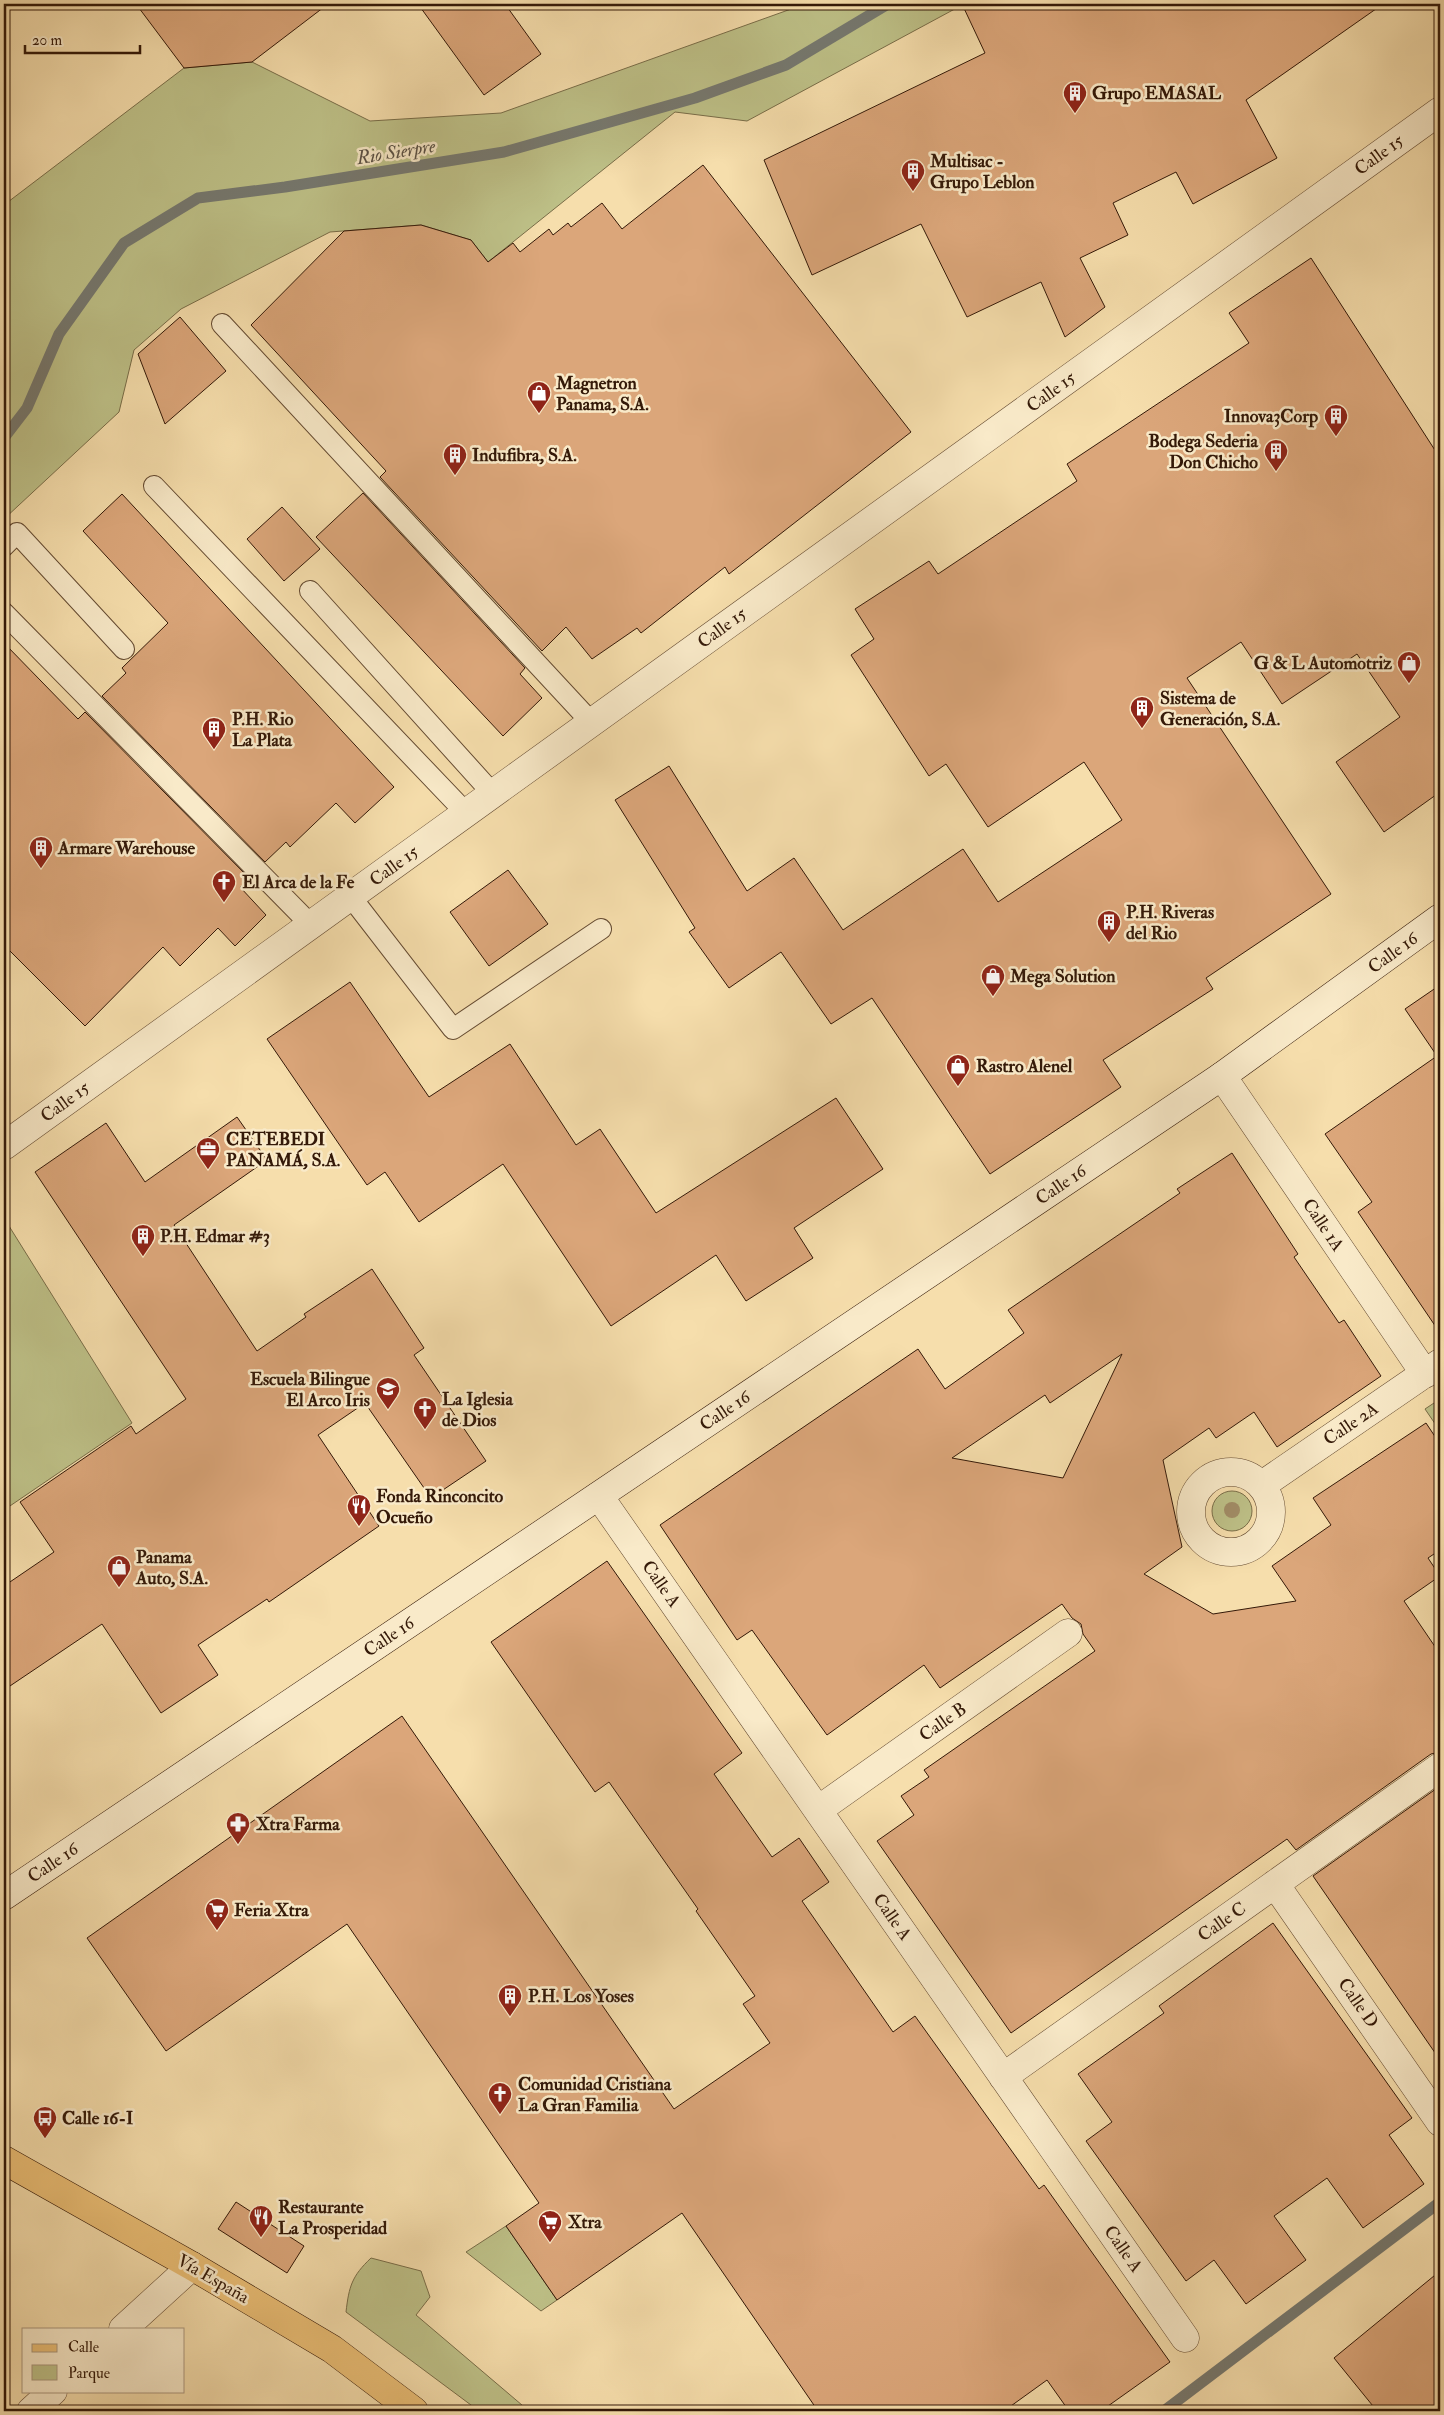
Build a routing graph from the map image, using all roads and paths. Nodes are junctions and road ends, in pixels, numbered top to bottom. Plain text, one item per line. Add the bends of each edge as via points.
1 (1440, 111) edge
2 (222, 324) dead end
3 (154, 486) dead end
4 (4, 546) edge
5 (310, 591) dead end
6 (4, 613) edge
7 (124, 649) dead end
8 (591, 722) junction
9 (493, 794) junction
10 (466, 814) junction
11 (351, 897) junction
12 (1440, 918) edge
13 (312, 926) junction
14 (601, 928) dead end
15 (1222, 1076) junction
16 (5, 1142) edge
17 (1432, 1368) edge
18 (1262, 1485) dead end
19 (599, 1496) junction
20 (1068, 1633) dead end
21 (1440, 1767) edge
22 (818, 1810) junction
23 (1275, 1884) junction
24 (4, 1896) edge
25 (1004, 2077) junction
26 (1440, 2122) edge
27 (4, 2160) edge
28 (192, 2266) junction
29 (124, 2328) edge
30 (1185, 2338) dead end
31 (52, 2392) edge
32 (31, 2411) edge
33 (414, 2411) edge

1 - 8 street, Calle 15
2 - 8 lane
3 - 10 lane
4 - 7 lane via 17,533
5 - 9 lane
6 - 13 lane
8 - 9 street, Calle 15
9 - 10 street, Calle 15
10 - 11 street, Calle 15
11 - 13 street, Calle 15
11 - 14 lane via 452,1030
12 - 15 street, Calle 16
13 - 16 street, Calle 15
15 - 17 street, Calle 1A
15 - 19 street, Calle 16
17 - 18 street, Calle 2A
19 - 22 street, Calle A
19 - 24 street, Calle 16
20 - 22 street, Calle B
21 - 23 street, Calle C
22 - 25 street, Calle A
23 - 25 street, Calle C
23 - 26 street, Calle D
25 - 30 street, Calle A
27 - 28 main road, Vía España
28 - 29 street
28 - 33 main road, Vía España via 332,2349
31 - 32 street

